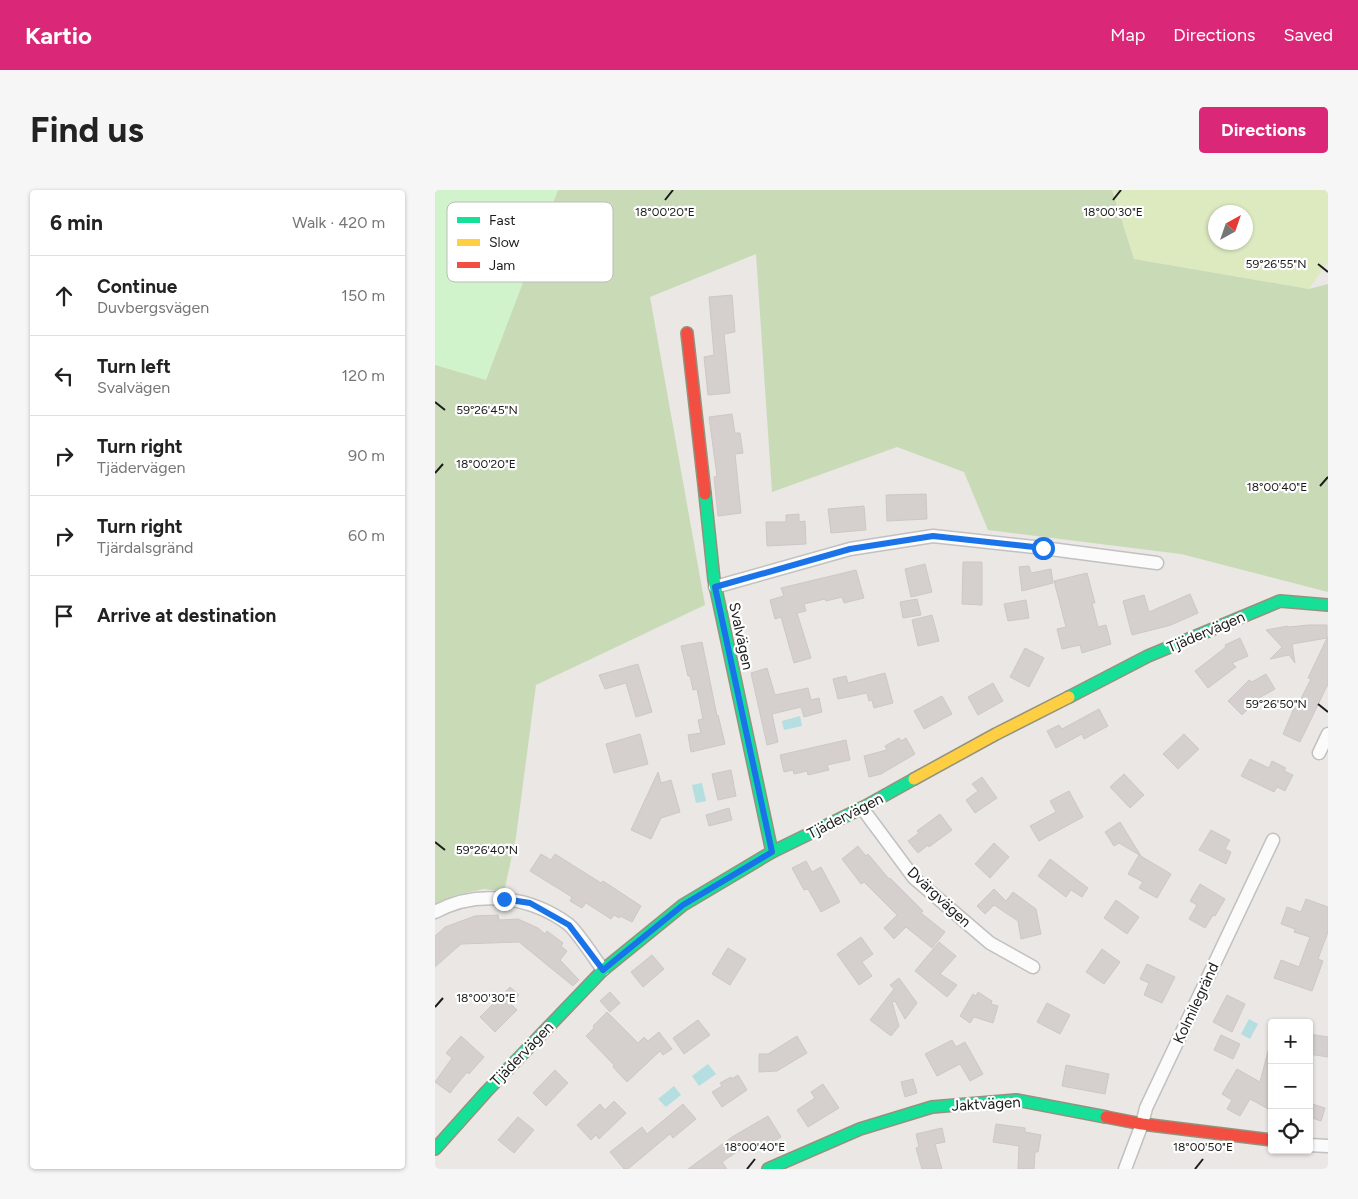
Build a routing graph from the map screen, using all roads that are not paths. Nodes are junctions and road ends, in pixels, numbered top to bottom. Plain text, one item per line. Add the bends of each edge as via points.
1 (687, 333) dead end
2 (1157, 563) dead end
3 (715, 587) junction
4 (1328, 605) edge
5 (1328, 734) edge
6 (1319, 753) dead end
7 (862, 808) junction
8 (1273, 840) dead end
9 (772, 852) junction
10 (435, 912) edge
11 (1033, 967) dead end
12 (603, 970) junction
13 (1142, 1124) junction
14 (1268, 1140) edge
15 (1313, 1144) edge
16 (1328, 1146) edge
17 (435, 1149) edge
18 (768, 1169) edge
19 (1125, 1169) edge

1 - 3 street, Svalvägen
2 - 3 street via 933,536 850,549
3 - 9 street, Svalvägen
4 - 7 street, Tjädervägen via 1280,602 1148,656
5 - 6 street
7 - 9 street, Tjädervägen
7 - 11 street, Dvärgvägen via 914,878 990,943
8 - 13 street, Kolmilegränd via 1146,1108
9 - 12 street, Tjädervägen via 683,905
10 - 12 street via 472,898 530,903 569,925
12 - 17 street, Tjädervägen
13 - 14 street, Jaktvägen
13 - 18 street, Jaktvägen via 1016,1100 932,1107 860,1129
13 - 19 street, Kolmilegränd
15 - 16 street

